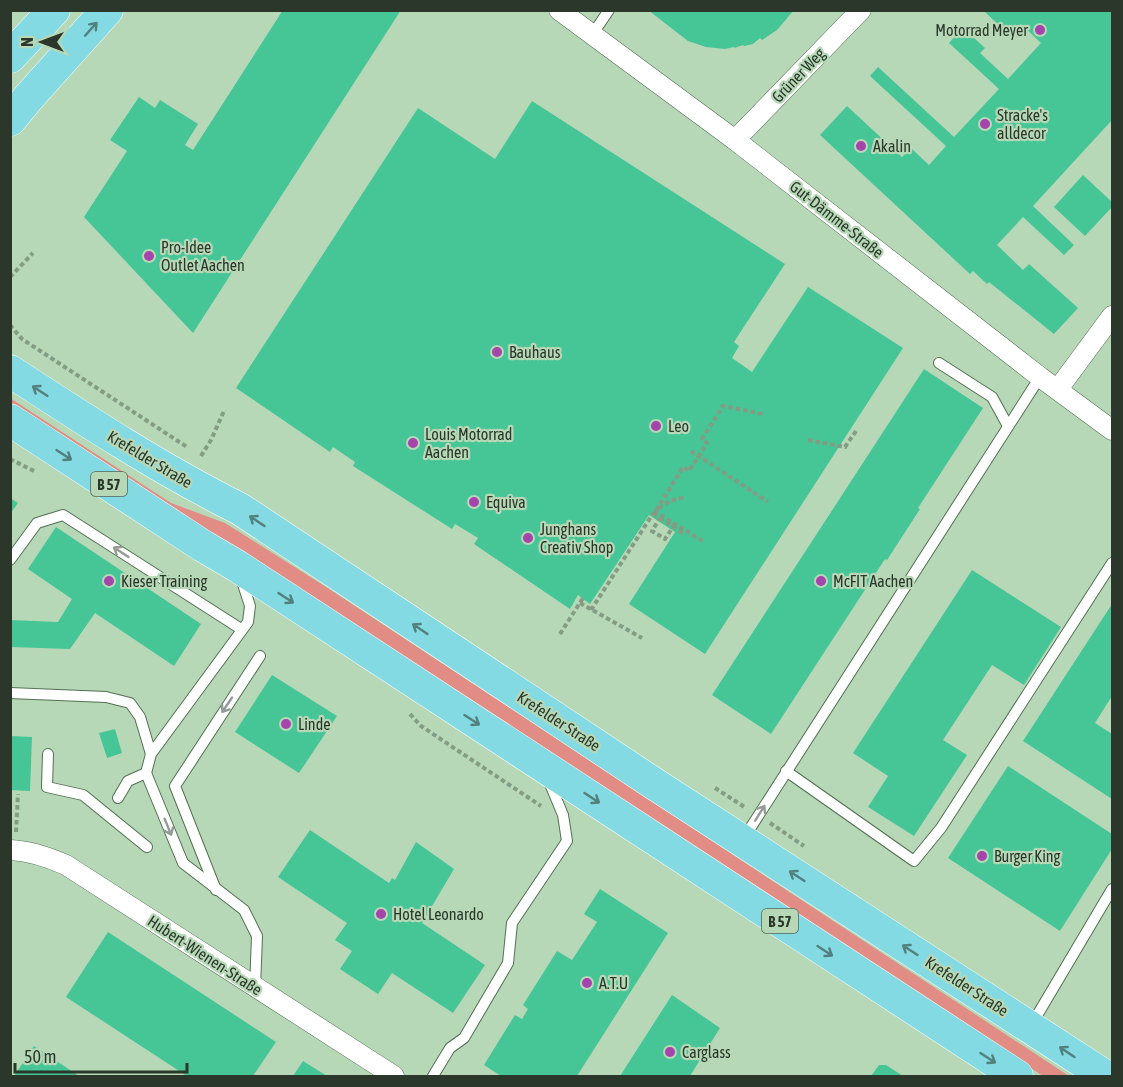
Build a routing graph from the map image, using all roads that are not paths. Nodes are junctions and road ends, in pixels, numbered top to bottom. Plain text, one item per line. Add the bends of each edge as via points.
1 (54, 10) edge
2 (107, 10) edge
3 (560, 10) edge
4 (609, 10) edge
5 (861, 10) edge
6 (592, 35) junction
7 (10, 57) edge
8 (10, 120) edge
9 (735, 140) junction
10 (1113, 316) edge
11 (939, 363) dead end
12 (10, 371) edge
13 (1040, 376) junction
14 (1058, 389) junction
15 (10, 420) edge
16 (1008, 426) junction
17 (1113, 430) edge
18 (10, 560) edge
19 (1113, 563) edge
20 (237, 566) junction
21 (241, 629) junction
22 (260, 656) dead end
23 (10, 693) edge
24 (48, 754) dead end
25 (151, 754) junction
26 (543, 766) junction
27 (786, 771) junction
28 (146, 772) junction
29 (118, 798) dead end
30 (742, 841) junction
31 (147, 847) dead end
32 (10, 850) edge
33 (1113, 889) edge
34 (216, 890) junction
35 (255, 988) junction
36 (1030, 1027) junction
37 (394, 1077) edge
38 (433, 1077) edge
39 (1017, 1077) edge
40 (1105, 1077) edge

1 - 7 main road
8 -> 2 main road
3 - 6 street, Gut-Dämme-Straße
4 - 6 lane
5 - 9 street, Grüner Weg
6 - 9 street, Gut-Dämme-Straße
9 - 13 street, Gut-Dämme-Straße
10 - 14 street
11 - 16 lane via 993,396
30 -> 12 main road, Krefelder Straße / B 57 via 240,509 197,488
13 - 14 street, Gut-Dämme-Straße
13 - 16 lane
14 - 17 street, Gut-Dämme-Straße
15 -> 20 main road, B 57
16 - 27 lane
21 -> 18 lane via 63,514 37,523
19 - 27 lane via 946,819 914,861
20 - 21 lane via 250,606 248,622
20 -> 26 main road, B 57
21 - 25 lane
22 -> 34 lane via 175,786
23 - 25 lane via 106,697 130,703 140,717
24 - 31 lane via 47,787 82,795
25 - 28 lane
26 - 38 lane via 563,815 567,841 512,923 508,963 464,1038 450,1048
26 -> 39 main road, B 57
30 -> 27 lane
28 - 29 lane via 128,781
28 -> 34 lane via 183,863
36 -> 30 main road, Krefelder Straße / B 57
32 - 35 street, Hubert-Wienen-Straße via 48,856 66,865
33 - 36 lane
34 - 35 lane via 244,910 257,936
35 - 37 street, Hubert-Wienen-Straße
40 -> 36 main road, Krefelder Straße / B 57

